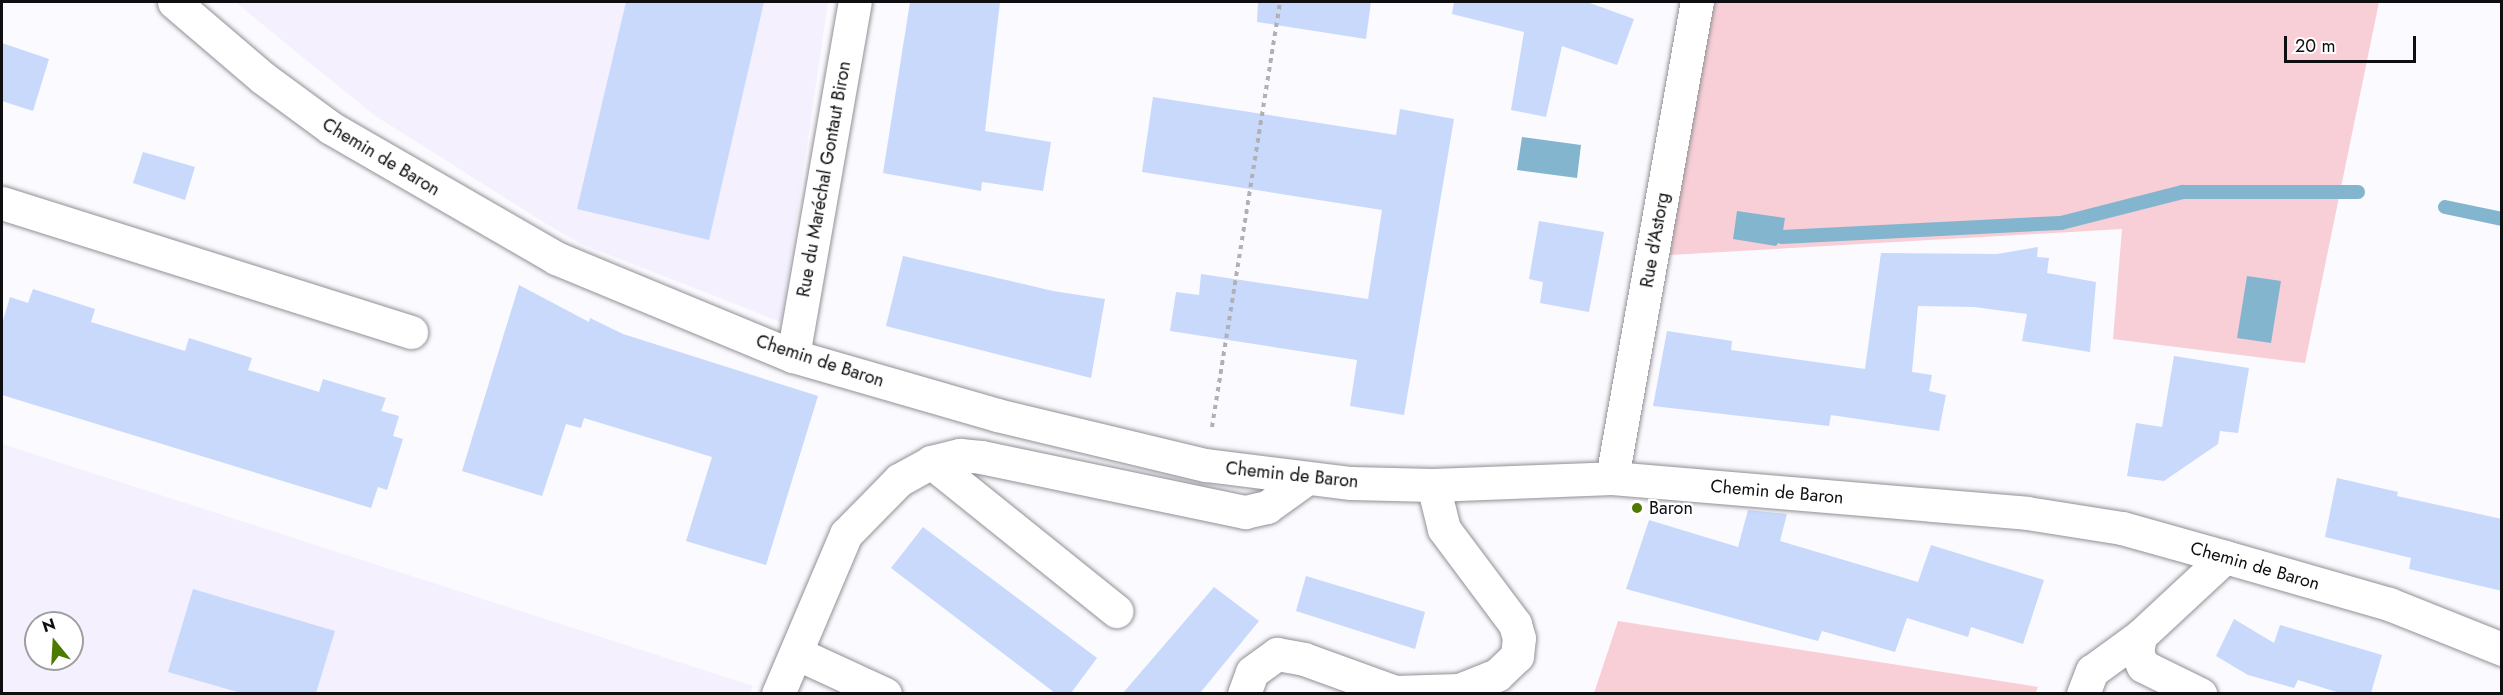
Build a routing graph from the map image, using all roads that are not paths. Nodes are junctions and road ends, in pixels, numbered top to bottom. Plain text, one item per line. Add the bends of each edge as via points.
1 (174, 2) edge
2 (855, 2) edge
3 (1697, 2) edge
4 (2, 202) edge
5 (411, 332) dead end
6 (793, 356) junction
7 (931, 462) junction
8 (1307, 478) junction
9 (1612, 478) junction
10 (1433, 485) junction
11 (2224, 557) junction
12 (1116, 611) dead end
13 (2140, 636) junction
14 (2502, 649) edge
15 (796, 652) junction
16 (778, 693) edge
17 (885, 693) edge
18 (1244, 693) edge
19 (2083, 693) edge
20 (2200, 693) edge

1 - 6 street, Chemin de Baron via 262,78 331,128 423,183 556,258
2 - 6 street, Rue du Maréchal Gontaut Biron
3 - 9 street, Rue d'Astorg
4 - 5 street
6 - 8 street, Chemin de Baron via 997,415 1206,465
7 - 8 street via 960,455 981,457 1219,510 1245,512 1267,507
7 - 12 street
7 - 15 street via 899,480 846,534
8 - 10 street, Chemin de Baron
9 - 10 street, Chemin de Baron
9 - 11 street, Chemin de Baron via 2027,513 2122,528
10 - 18 street via 1444,529 1515,624 1519,638 1516,656 1497,675 1459,690 1395,692 1304,659 1277,654 1252,672
11 - 13 street
11 - 14 street, Chemin de Baron via 2389,604
13 - 19 street via 2092,671
13 - 20 street via 2137,653 2143,666
15 - 16 street
15 - 17 street

